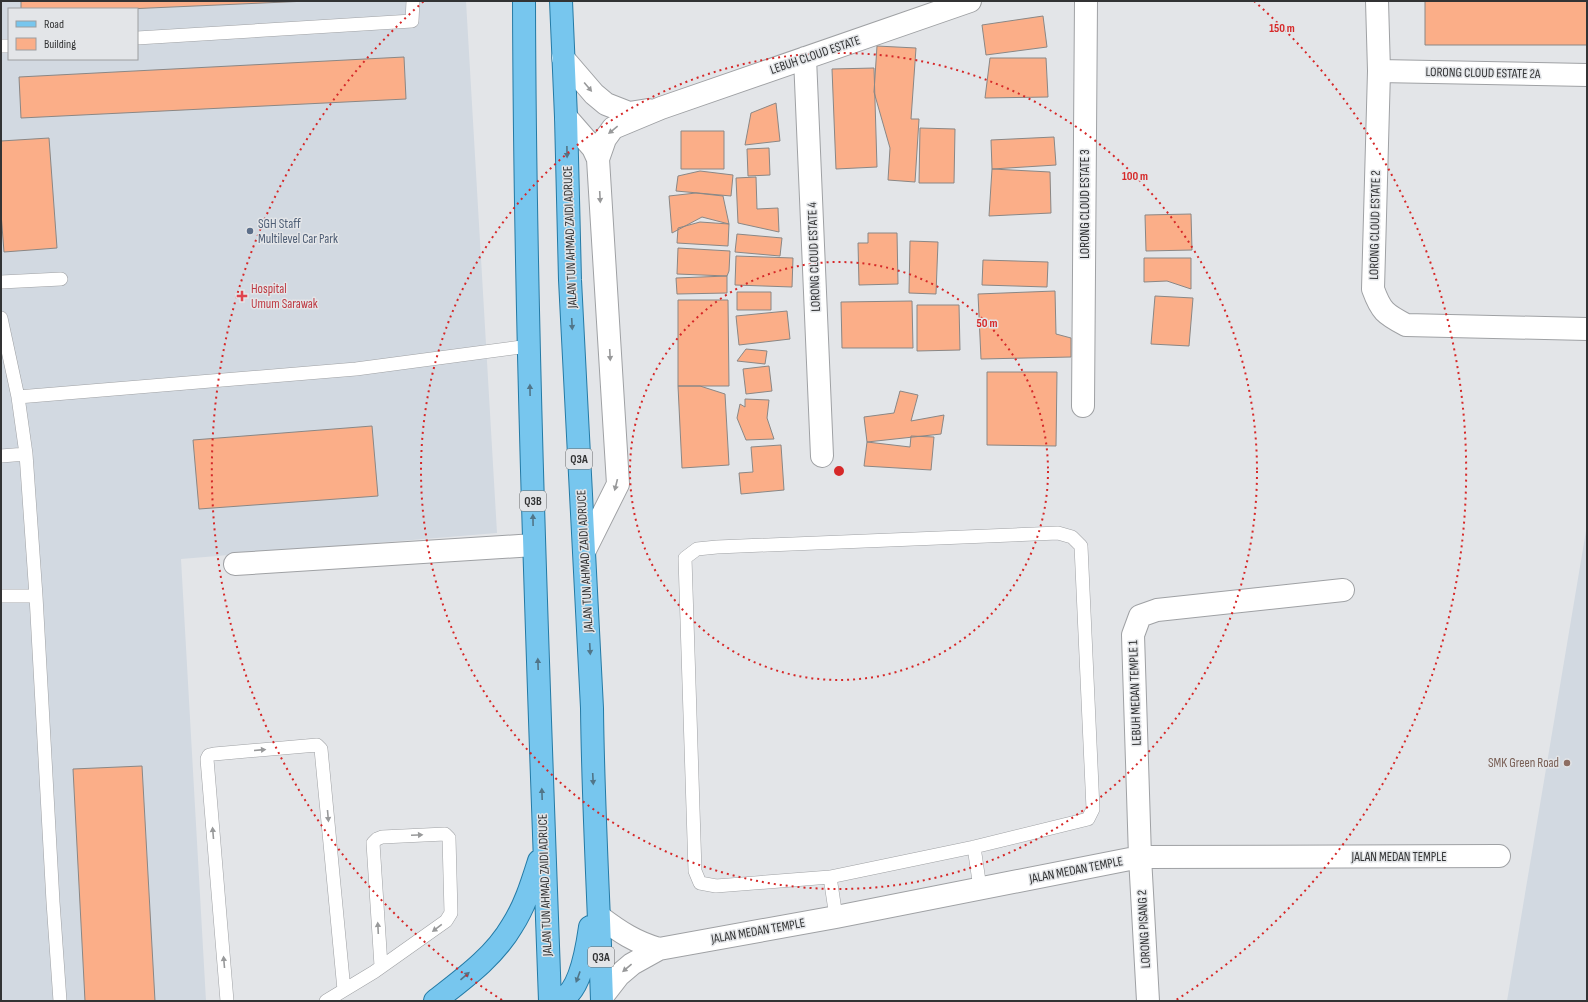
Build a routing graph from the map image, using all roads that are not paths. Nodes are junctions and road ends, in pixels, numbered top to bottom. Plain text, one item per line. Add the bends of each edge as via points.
1 (413, 1) edge
2 (524, 1) edge
3 (561, 1) edge
4 (970, 1) edge
5 (1086, 1) edge
6 (1377, 1) edge
7 (138, 38) edge
8 (563, 58) junction
9 (805, 58) junction
10 (1379, 71) junction
11 (1587, 75) edge
12 (661, 108) junction
13 (566, 117) junction
14 (598, 159) junction
15 (61, 279) dead end
16 (1, 282) edge
17 (1, 318) edge
18 (1587, 329) edge
19 (529, 346) junction
20 (18, 397) junction
21 (1083, 406) dead end
22 (26, 454) junction
23 (1, 456) edge
24 (822, 456) dead end
25 (534, 545) junction
26 (585, 550) junction
27 (235, 564) dead end
28 (1343, 590) dead end
29 (1, 596) edge
30 (36, 596) junction
31 (544, 842) junction
32 (596, 842) junction
33 (974, 847) junction
34 (1499, 856) dead end
35 (1140, 857) junction
36 (830, 877) junction
37 (980, 888) junction
38 (600, 917) junction
39 (836, 918) junction
40 (660, 949) junction
41 (381, 966) junction
42 (344, 990) junction
43 (602, 999) edge
44 (60, 1001) edge
45 (227, 1001) edge
46 (326, 1001) edge
47 (435, 1001) edge
48 (550, 1001) edge
49 (559, 1001) edge
50 (1148, 1001) edge

1 - 7 lane via 412,21
2 - 19 main road, JALAN TUN AHMAD ZAIDI ADRUCE / Q3B
3 - 8 main road, JALAN TUN AHMAD ZAIDI ADRUCE / Q3A
4 - 9 street, LEBUH CLOUD ESTATE
5 - 21 street, LORONG CLOUD ESTATE 3
6 - 10 street, LORONG CLOUD ESTATE 2
8 -> 12 street via 606,104 629,113
8 - 13 main road, JALAN TUN AHMAD ZAIDI ADRUCE / Q3A
9 - 12 street, LEBUH CLOUD ESTATE
9 - 24 street, LORONG CLOUD ESTATE 4
10 - 11 street, LORONG CLOUD ESTATE 2A
10 - 18 street, LORONG CLOUD ESTATE 2 via 1373,289 1379,305 1390,317 1406,325
12 -> 14 street via 613,128 605,139
13 - 14 street via 593,148
13 -> 26 main road, JALAN TUN AHMAD ZAIDI ADRUCE / Q3A via 570,280
14 -> 26 street via 618,484
15 - 16 lane
17 - 20 lane
19 - 20 lane via 356,369
25 -> 19 main road, JALAN TUN AHMAD ZAIDI ADRUCE / Q3B
20 - 22 lane
22 - 23 lane
22 - 30 lane
25 - 27 street
31 -> 25 main road, JALAN TUN AHMAD ZAIDI ADRUCE / Q3B
26 -> 32 main road, JALAN TUN AHMAD ZAIDI ADRUCE / Q3A
28 - 35 street, LEBUH MEDAN TEMPLE 1 via 1157,610 1140,616 1133,635
29 - 30 lane
30 - 44 lane
47 -> 31 main road via 488,956 512,927 528,894
31 - 48 main road, JALAN TUN AHMAD ZAIDI ADRUCE / Q3B
32 - 38 main road, JALAN TUN AHMAD ZAIDI ADRUCE / Q3A
32 -> 49 main road via 586,956 575,985
33 - 36 lane
33 - 36 lane via 1088,819 1093,809 1081,546 1072,537 1058,533 697,549 685,558 695,871 700,882 716,886
33 - 37 lane
34 - 35 street, JALAN MEDAN TEMPLE
35 - 37 street, JALAN MEDAN TEMPLE
35 - 50 street, LORONG PISANG 2
36 - 39 lane
37 - 39 street, JALAN MEDAN TEMPLE
38 - 40 street, JALAN MEDAN TEMPLE via 626,936
38 - 43 main road, JALAN TUN AHMAD ZAIDI ADRUCE / Q3A
39 - 40 street, JALAN MEDAN TEMPLE
40 -> 43 street, JALAN MEDAN TEMPLE via 632,964 619,975
41 -> 41 lane via 373,843 382,837 445,834 450,838 450,913 446,921
41 - 42 lane
45 -> 42 lane via 207,759 209,755 214,754 317,745 321,749
42 - 46 lane

